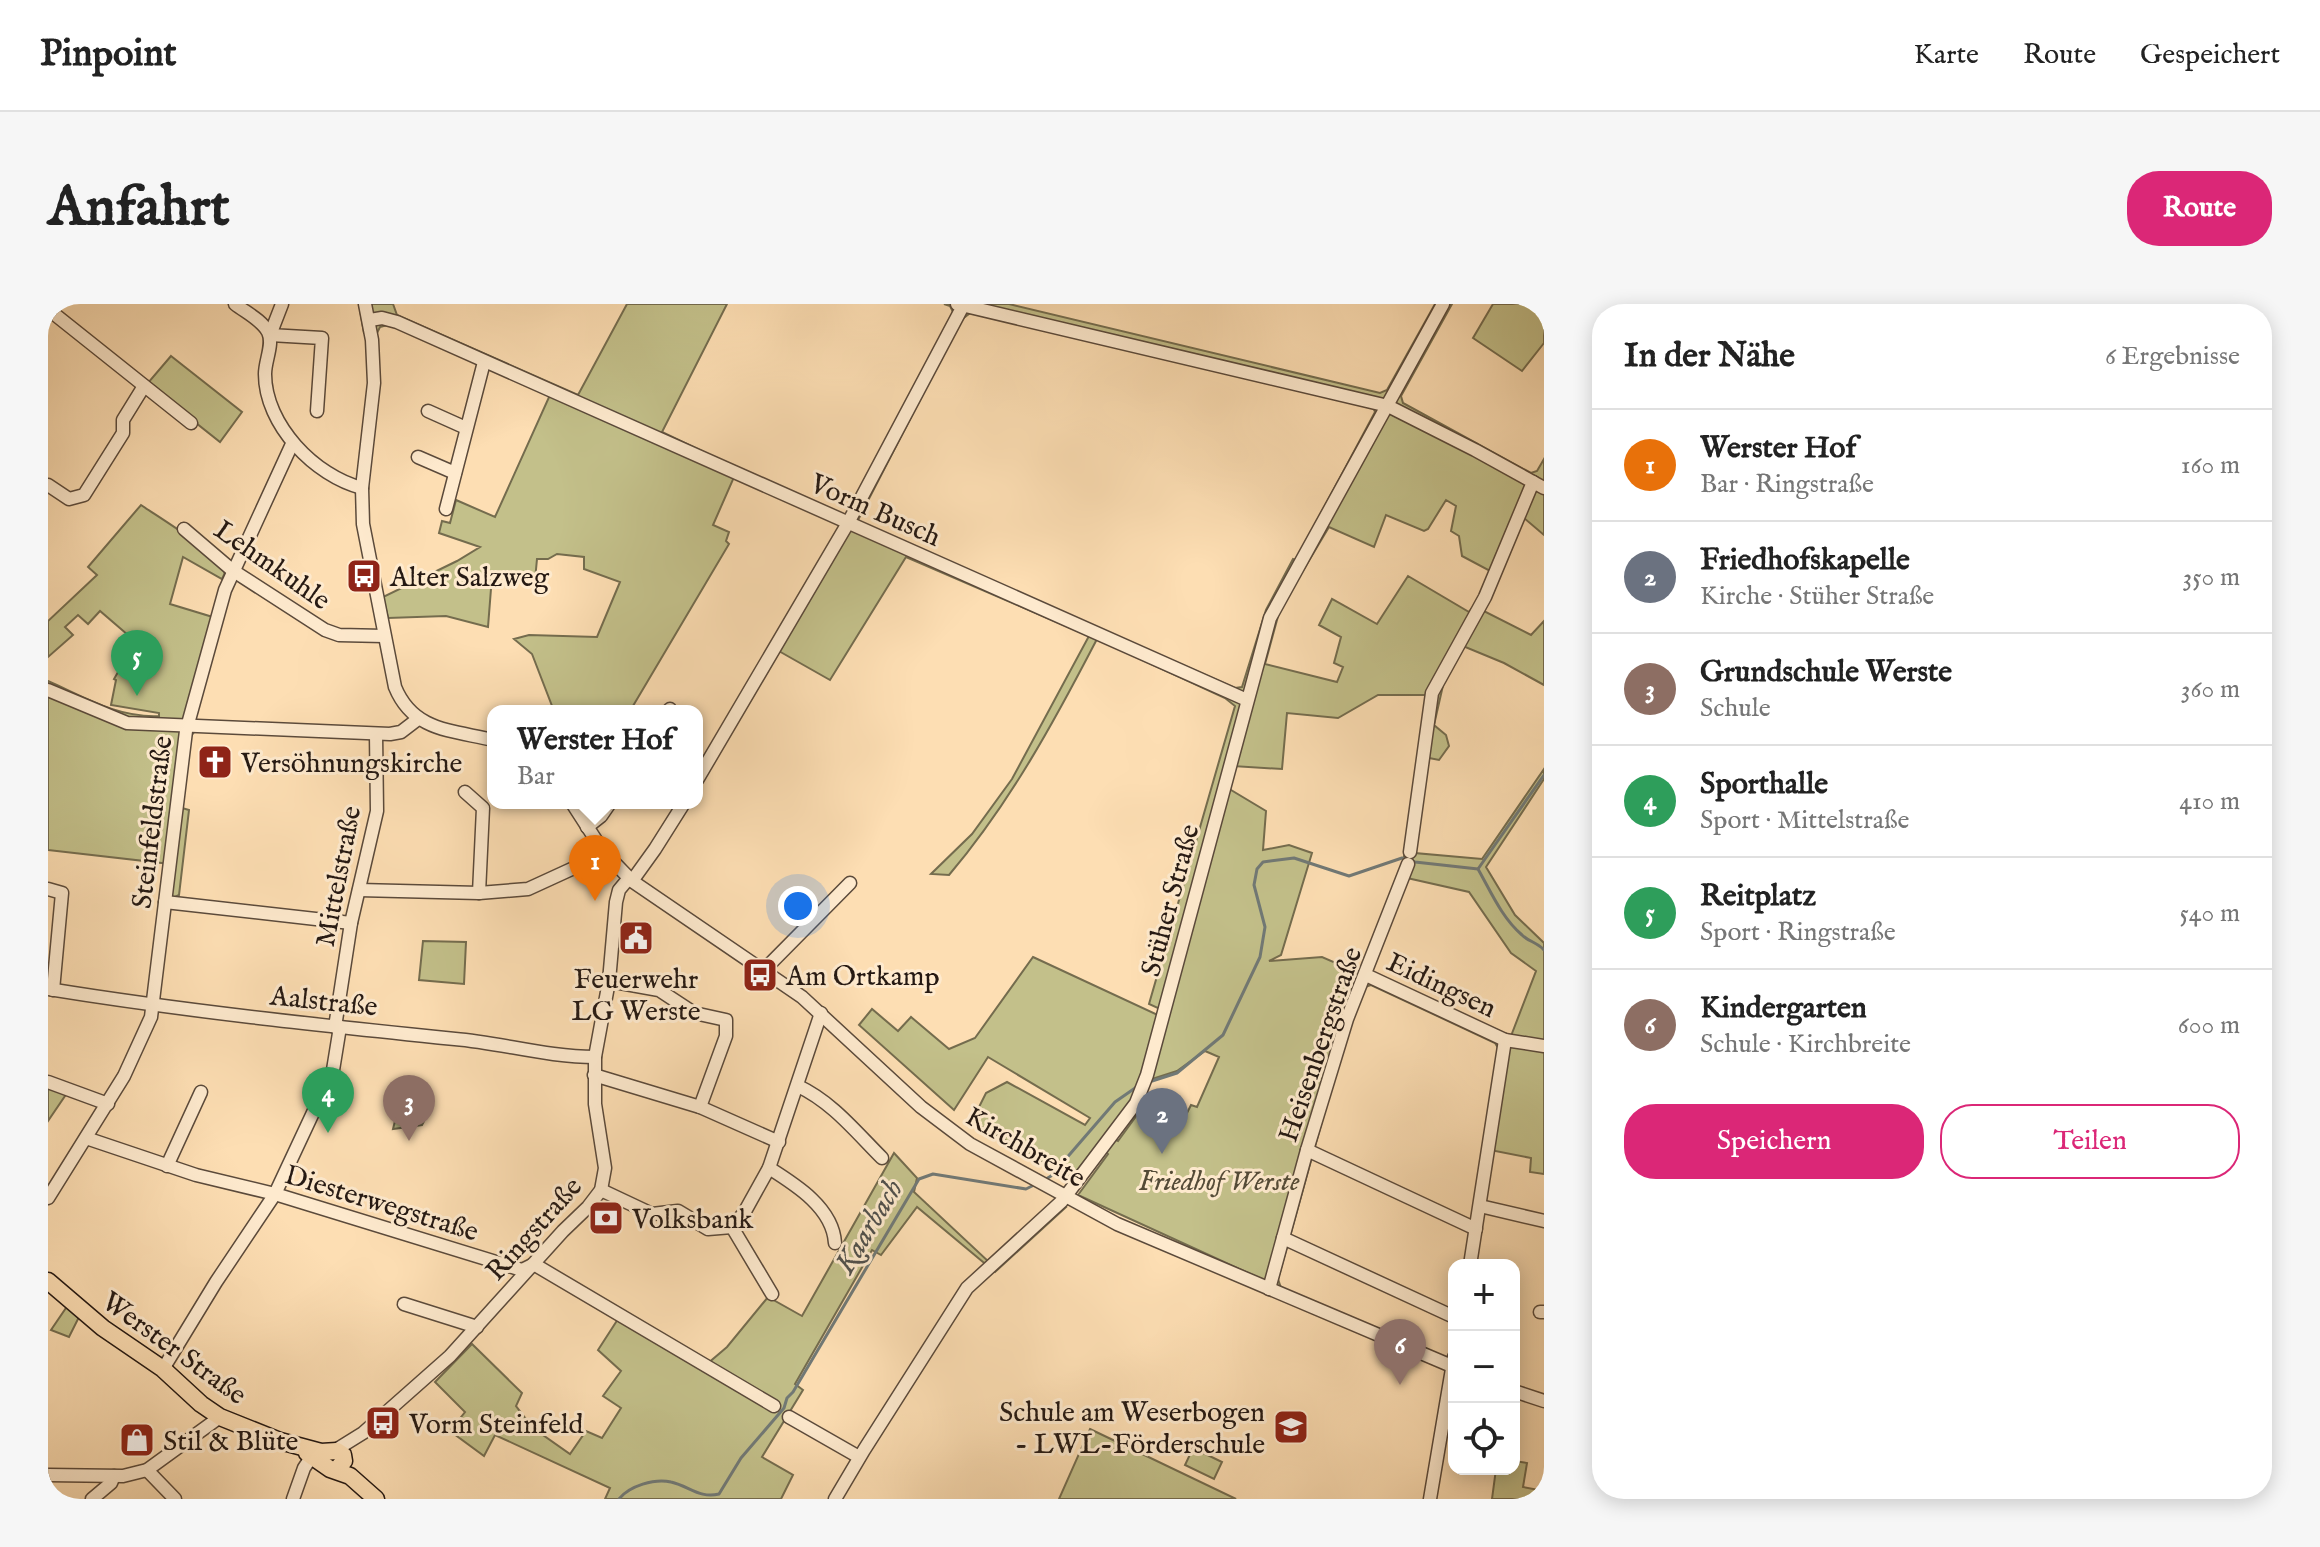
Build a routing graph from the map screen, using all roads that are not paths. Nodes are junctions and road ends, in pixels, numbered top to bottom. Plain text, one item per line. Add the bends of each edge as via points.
1 (235, 304) edge
2 (282, 304) edge
3 (365, 304) edge
4 (1443, 304) edge
5 (962, 305) edge
6 (48, 309) edge
7 (370, 320) junction
8 (270, 335) junction
9 (484, 362) junction
10 (144, 386) junction
11 (1388, 406) junction
12 (317, 411) dead end
13 (428, 411) dead end
14 (191, 423) dead end
15 (466, 428) junction
16 (292, 444) junction
17 (418, 457) dead end
18 (455, 473) junction
19 (48, 485) edge
20 (1539, 485) edge
21 (362, 488) junction
22 (446, 509) dead end
23 (848, 523) junction
24 (184, 529) dead end
25 (232, 570) junction
26 (384, 636) junction
27 (48, 690) edge
28 (1247, 700) junction
29 (418, 719) junction
30 (187, 725) junction
31 (376, 734) junction
32 (487, 739) edge
33 (703, 770) edge
34 (465, 792) dead end
35 (576, 809) edge
36 (606, 809) edge
37 (680, 809) edge
38 (587, 827) junction
39 (603, 851) junction
40 (630, 879) junction
41 (850, 883) dead end
42 (48, 889) edge
43 (359, 890) junction
44 (479, 893) junction
45 (165, 902) junction
46 (351, 923) junction
47 (764, 970) junction
48 (1366, 975) junction
49 (609, 981) junction
50 (51, 989) edge
51 (154, 1005) junction
52 (821, 1013) junction
53 (337, 1027) junction
54 (1505, 1040) junction
55 (1544, 1046) edge
56 (595, 1057) junction
57 (594, 1075) junction
58 (48, 1082) edge
59 (798, 1086) junction
60 (201, 1092) dead end
61 (108, 1104) junction
62 (700, 1107) junction
63 (86, 1138) junction
64 (779, 1142) junction
65 (1307, 1150) junction
66 (882, 1158) dead end
67 (167, 1166) junction
68 (769, 1168) junction
69 (601, 1190) junction
70 (275, 1194) junction
71 (1066, 1197) junction
72 (48, 1198) edge
73 (1480, 1206) junction
74 (1544, 1221) edge
75 (732, 1227) junction
76 (1476, 1229) junction
77 (1283, 1238) junction
78 (835, 1243) dead end
79 (1471, 1259) edge
80 (532, 1265) junction
81 (48, 1281) edge
82 (1269, 1289) junction
83 (772, 1294) dead end
84 (404, 1304) dead end
85 (1448, 1314) edge
86 (477, 1327) junction
87 (1448, 1362) edge
88 (163, 1369) junction
89 (1448, 1393) edge
90 (1520, 1393) edge
91 (1544, 1401) edge
92 (774, 1406) dead end
93 (220, 1417) junction
94 (789, 1417) dead end
95 (859, 1457) junction
96 (335, 1462) junction
97 (147, 1470) junction
98 (48, 1475) edge
99 (114, 1476) junction
100 (837, 1495) edge
101 (92, 1499) edge
102 (175, 1499) edge
103 (293, 1499) edge
104 (376, 1499) edge
105 (853, 1499) edge
106 (1430, 1499) edge

1 - 8 street
2 - 8 street
3 - 7 street
4 - 11 street, Stüher Straße
5 - 11 street
5 - 23 street
6 - 10 street
7 - 9 street, Vorm Busch via 389,319
7 - 21 street via 374,383
8 - 12 street via 322,338
8 - 16 street via 268,393
9 - 15 street
9 - 23 street, Vorm Busch
10 - 14 street
10 - 19 street via 123,420 123,433 84,495 69,499
11 - 20 street
11 - 28 street, Stüher Straße via 1273,612
13 - 15 street
15 - 18 street
16 - 21 street via 322,468
16 - 25 street, Steinfeldstraße
17 - 18 street
18 - 22 street
20 - 48 street, Heisenbergstraße via 1432,693 1409,858
21 - 26 street via 365,536
23 - 28 street, Vorm Busch
23 - 33 street
24 - 25 street, Lehmkuhle
25 - 26 street, Lehmkuhle via 333,634
25 - 30 street, Steinfeldstraße
26 - 29 street via 398,694
27 - 30 street via 127,723
28 - 71 street, Stüher Straße via 1142,1089
29 - 31 street via 401,732
29 - 32 street
30 - 31 street
30 - 45 street, Steinfeldstraße
31 - 43 street, Mittelstraße via 377,811
34 - 44 street via 483,808
35 - 38 street
36 - 38 street
37 - 40 street, Ringstraße
38 - 39 street
39 - 40 street
39 - 44 street via 528,889
40 - 47 street, Kirchbreite
40 - 49 street, Ringstraße via 616,902
41 - 47 street
42 - 50 street via 62,893
43 - 44 street
43 - 46 street, Mittelstraße
45 - 46 street
45 - 51 street, Steinfeldstraße
46 - 53 street, Mittelstraße
47 - 52 street, Kirchbreite
48 - 54 street, Eidingsen
48 - 65 street, Heisenbergstraße
49 - 56 street, Ringstraße
49 - 62 street via 659,990 694,1013 726,1020 726,1036
50 - 51 street, Aalstraße
51 - 53 street, Aalstraße
51 - 61 street, Steinfeldstraße
52 - 59 street
52 - 71 street, Kirchbreite via 945,1127
53 - 56 street, Aalstraße
53 - 70 street, Mittelstraße via 333,1070
54 - 55 street, Eidingsen
54 - 73 street
56 - 57 street, Ringstraße
57 - 62 street
57 - 69 street, Ringstraße via 605,1168
58 - 61 street
59 - 64 street
59 - 66 street via 817,1095
60 - 67 street
61 - 63 street, Steinfeldstraße
62 - 64 street
63 - 67 street, Diesterwegstraße
63 - 72 street, Steinfeldstraße
64 - 68 street
65 - 76 street
65 - 77 street, Heisenbergstraße
67 - 70 street, Diesterwegstraße
68 - 75 street
68 - 78 street via 803,1189 834,1231
69 - 75 street via 652,1214 678,1211 708,1229
69 - 80 street, Ringstraße
70 - 80 street, Diesterwegstraße via 522,1270
70 - 88 street, Mittelstraße
71 - 82 street, Kirchbreite
71 - 95 street, Stüher Straße via 967,1288
73 - 74 street
73 - 76 street
75 - 83 street
76 - 79 street
77 - 82 street, Heisenbergstraße
77 - 85 street
80 - 86 street, Ringstraße
80 - 92 street, Diesterwegstraße
81 - 88 main road, Werster Straße
82 - 87 street, Kirchbreite
84 - 86 street
86 - 96 street, Ringstraße
88 - 93 main road, Werster Straße
89 - 106 street
90 - 91 street
93 - 96 main road, Werster Straße via 321,1452
93 - 97 street
94 - 95 street
95 - 100 street, Stüher Straße
96 - 103 street, Ringstraße via 304,1468
96 - 104 main road, Werster Straße
97 - 99 street
97 - 102 street
98 - 99 street
99 - 101 street
100 - 105 street

